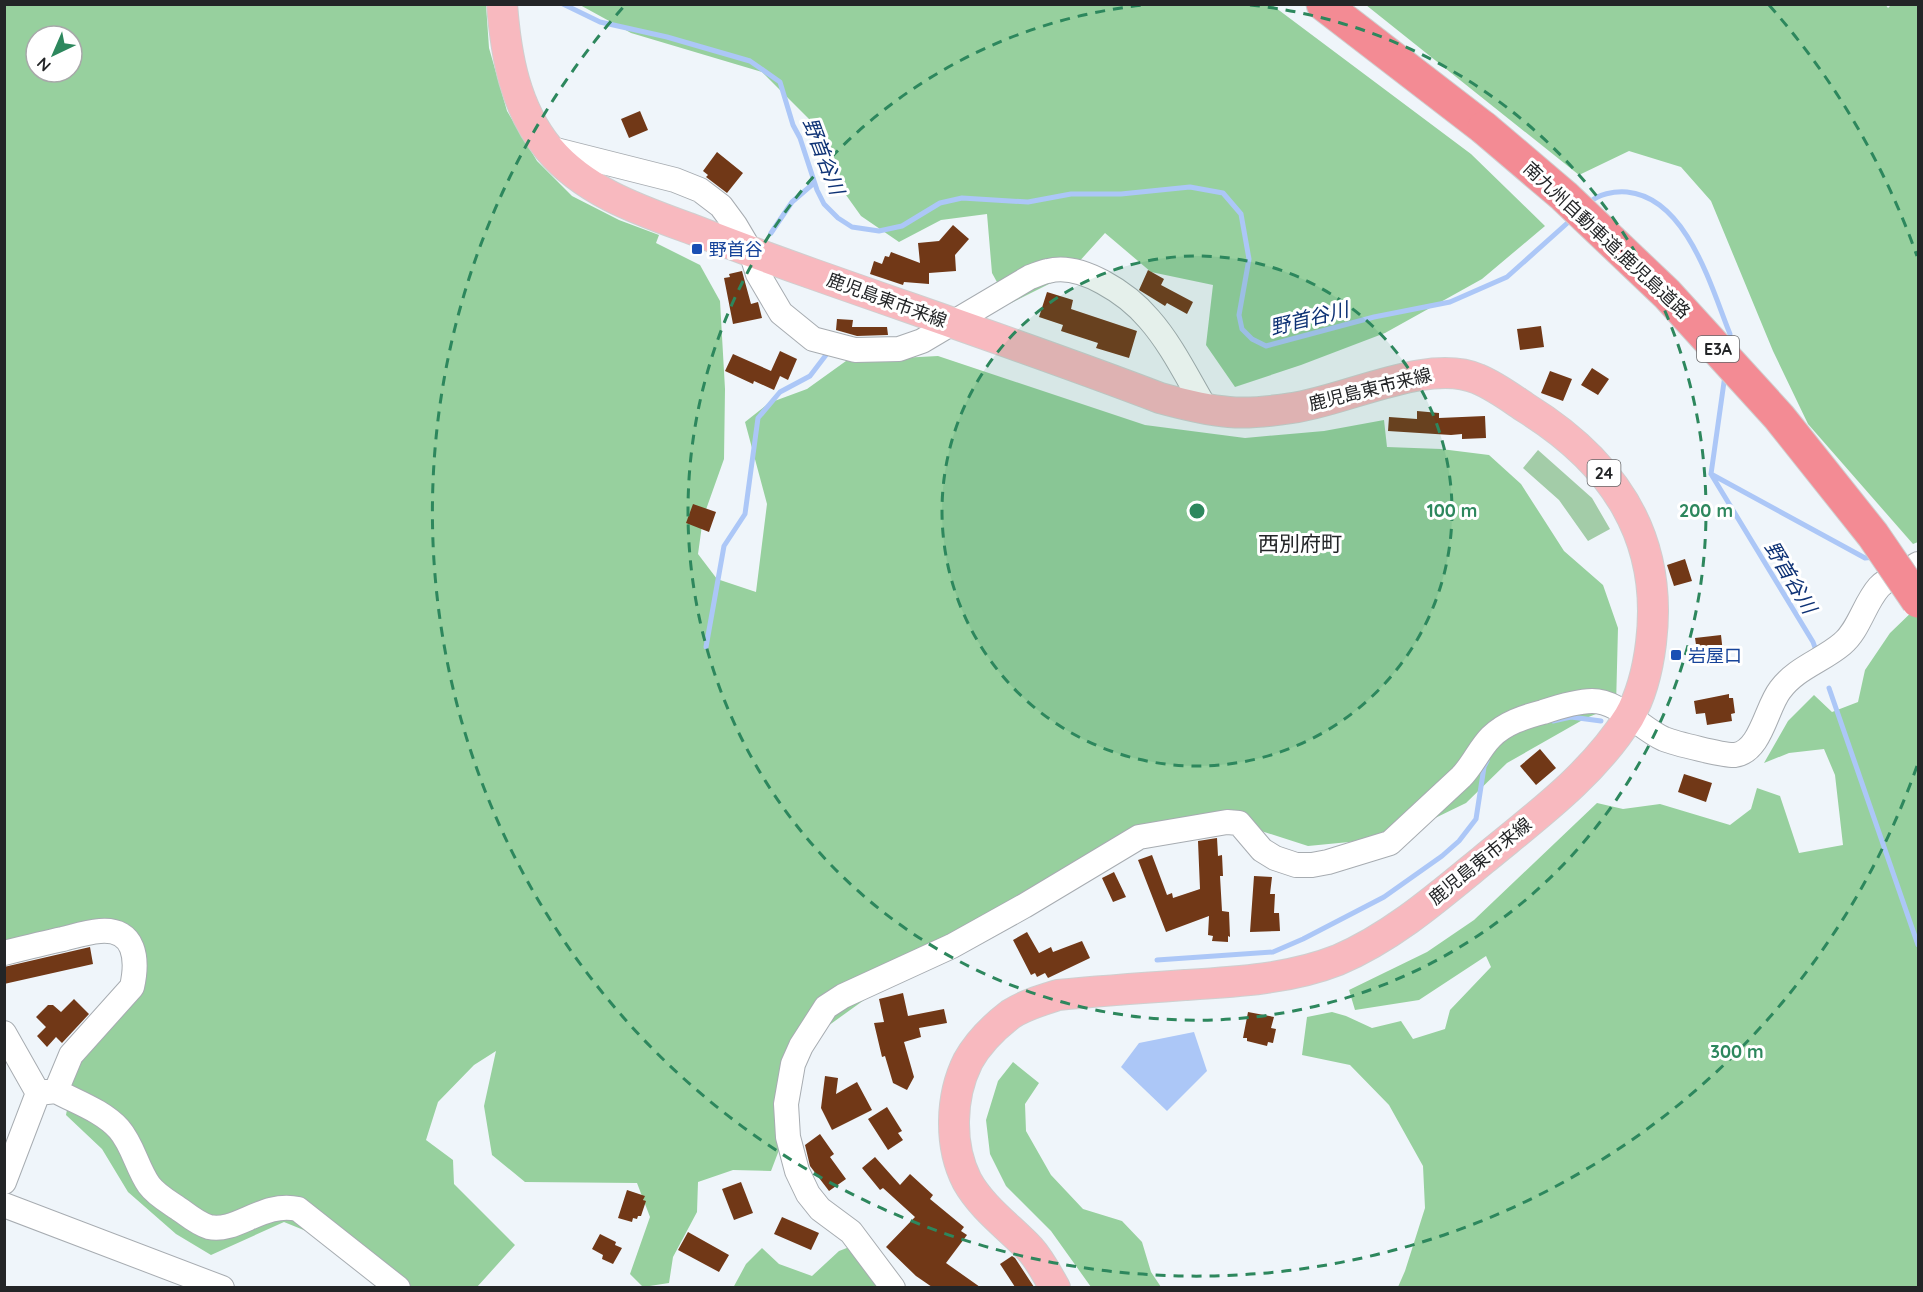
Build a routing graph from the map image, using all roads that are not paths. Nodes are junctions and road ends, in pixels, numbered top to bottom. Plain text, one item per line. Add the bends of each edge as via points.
1 (502, 4) edge
2 (1323, 4) edge
3 (548, 148) junction
4 (751, 252) junction
5 (954, 324) junction
6 (1206, 409) junction
7 (1918, 564) edge
8 (1918, 601) edge
9 (1628, 717) junction
10 (4, 953) edge
11 (4, 1033) edge
12 (47, 1092) junction
13 (4, 1182) edge
14 (4, 1206) edge
15 (222, 1287) edge
16 (398, 1287) edge
17 (893, 1287) edge
18 (1054, 1287) edge

1 - 3 main road, 鹿児島東市来線 / 24 via 515,87
2 - 8 highway, 南九州自動車道;鹿児島道路 / E3A, bridge via 1484,128 1564,196 1668,294 1779,417 1873,535
3 - 4 main road, 鹿児島東市来線 / 24 via 584,181 604,193
3 - 4 street via 700,190 721,206
4 - 5 main road, 鹿児島東市来線 / 24
4 - 5 street via 758,274 781,312 813,339 855,350 899,349
5 - 6 main road, 鹿児島東市来線 / 24 via 1160,398
5 - 6 street via 1030,277 1049,270 1071,270 1094,277 1148,318
6 - 9 main road, 鹿児島東市来線 / 24 via 1233,413 1295,408 1442,372 1475,377 1544,419 1600,468 1622,496 1634,517 1646,556 1653,622 1648,665
7 - 9 street via 1881,585 1843,644 1797,673 1780,689 1758,737 1747,750 1735,755 1665,739
9 - 17 street via 1617,708 1594,701 1506,725 1491,737 1461,777 1390,843 1328,862 1296,865 1275,858 1262,850 1239,823 1139,837 952,946 826,1007 793,1064 786,1104 788,1137 808,1194 820,1209 851,1232
9 - 18 main road, 鹿児島東市来線 / 24 via 1607,748 1550,804 1410,918 1370,944 1335,961 1249,981 1058,996 1012,1013 979,1043 967,1062 954,1109 959,1161 980,1200 1031,1251
10 - 12 street via 101,931 120,935 134,951 132,987 71,1055
11 - 12 street
12 - 13 street
12 - 16 street via 106,1117 124,1136 150,1186 202,1224 220,1228 265,1210 297,1209
14 - 15 street

